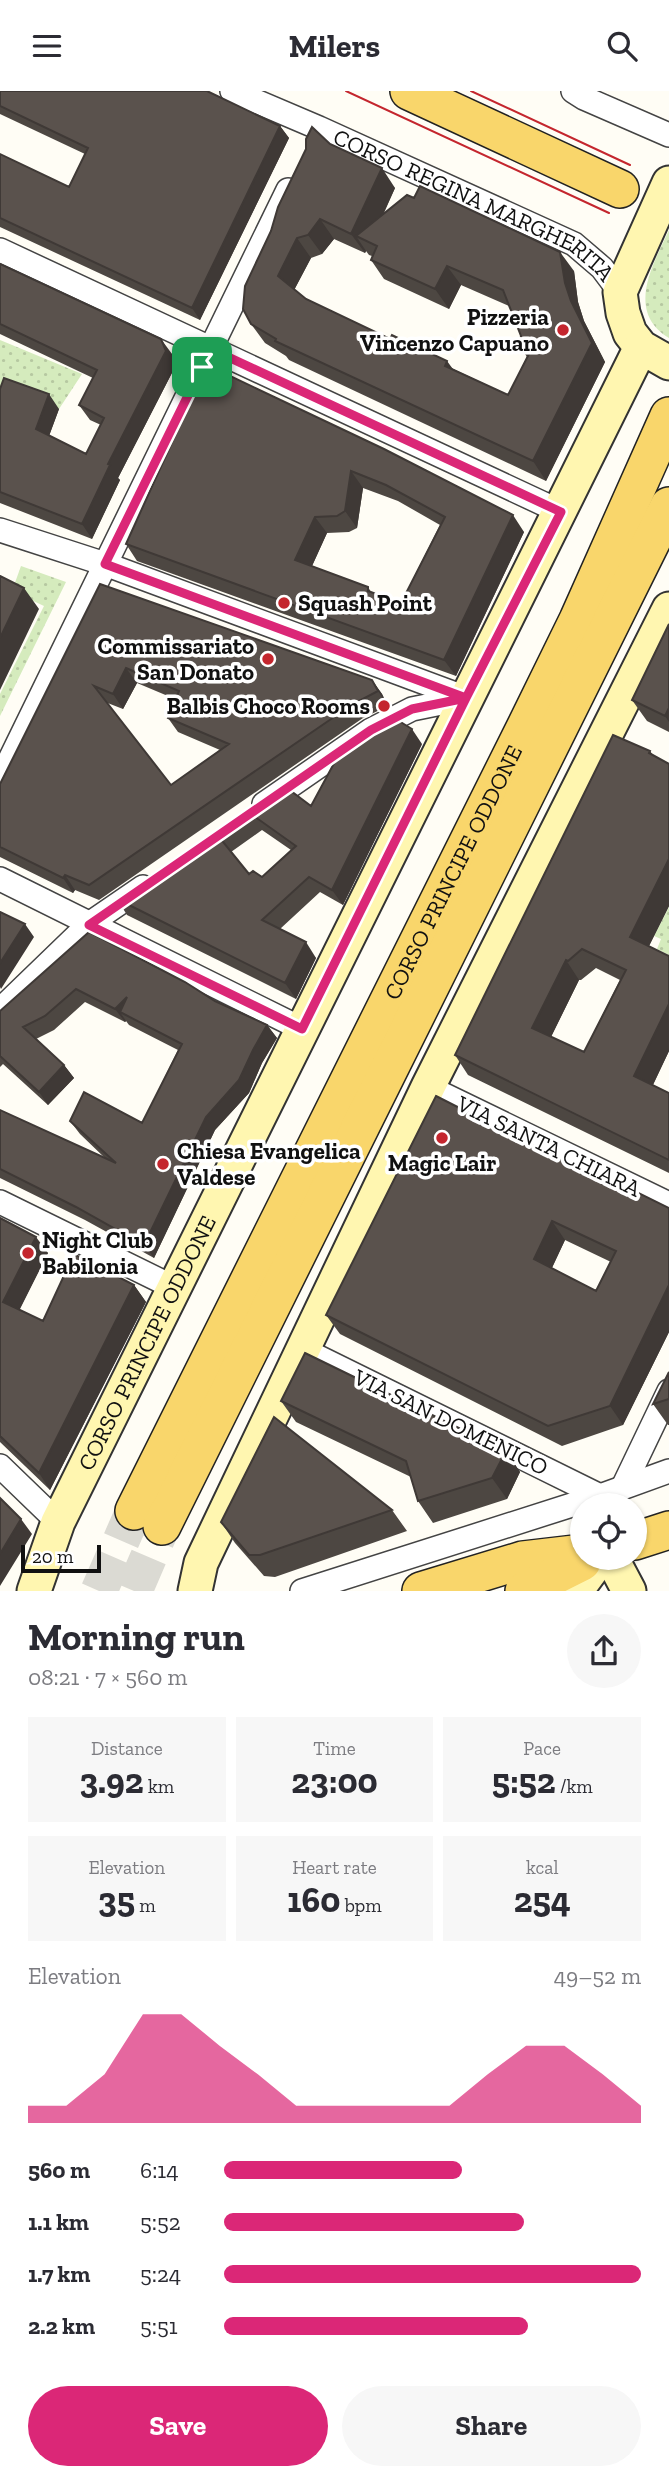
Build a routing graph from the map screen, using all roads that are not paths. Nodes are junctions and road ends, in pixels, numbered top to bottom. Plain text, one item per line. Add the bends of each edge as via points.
1 (232, 91) edge
2 (409, 91) edge
3 (581, 93) edge
4 (319, 128) junction
5 (669, 135) edge
6 (669, 183) edge
7 (620, 189) dead end
8 (0, 250) edge
9 (620, 292) junction
10 (641, 347) junction
11 (211, 349) junction
12 (669, 363) edge
13 (669, 416) edge
14 (669, 506) edge
15 (561, 512) junction
16 (0, 530) edge
17 (105, 564) junction
18 (669, 609) edge
19 (466, 698) junction
20 (0, 780) edge
21 (244, 818) edge
22 (166, 871) edge
23 (0, 879) edge
24 (89, 925) junction
25 (0, 1010) edge
26 (302, 1029) junction
27 (428, 1087) junction
28 (0, 1202) edge
29 (669, 1204) edge
30 (175, 1287) junction
31 (302, 1349) junction
32 (669, 1391) edge
33 (0, 1466) edge
34 (669, 1471) edge
35 (624, 1487) junction
36 (586, 1493) edge
37 (613, 1493) edge
38 (570, 1509) edge
39 (58, 1522) junction
40 (669, 1529) edge
41 (647, 1537) edge
42 (570, 1555) edge
43 (570, 1568) edge
44 (591, 1570) edge
45 (618, 1570) edge
46 (34, 1591) edge
47 (195, 1591) edge
48 (302, 1591) edge
49 (421, 1591) edge
50 (524, 1591) edge
51 (576, 1591) edge
52 (629, 1591) edge

1 - 4 street, CORSO REGINA MARGHERITA
2 - 7 main road
3 - 5 street
4 - 9 street, CORSO REGINA MARGHERITA via 574,244 590,255
4 - 11 street
6 - 9 street
8 - 11 street
9 - 10 street, CORSO REGINA MARGHERITA via 630,333
10 - 12 street
10 - 15 street, CORSO PRINCIPE ODDONE
11 - 15 street
11 - 17 street
13 - 14 main road, CORSO PRINCIPE ODDONE via 578,620 148,1518
15 - 19 street, CORSO PRINCIPE ODDONE
16 - 17 street
17 - 19 street
17 - 20 street
18 - 27 street
19 - 21 street via 412,709 371,730
19 - 26 street, CORSO PRINCIPE ODDONE
22 - 24 street
23 - 24 street
24 - 25 street
24 - 26 street
26 - 30 street, CORSO PRINCIPE ODDONE
27 - 29 street, VIA SANTA CHIARA
27 - 31 street
28 - 30 street
30 - 39 street, CORSO PRINCIPE ODDONE
31 - 36 street, VIA SAN DOMENICO
31 - 47 street via 201,1563
32 - 35 street
33 - 39 street
34 - 35 street
35 - 37 street
38 - 48 street
39 - 46 street, CORSO PRINCIPE ODDONE
40 - 41 main road
42 - 49 main road via 523,1560
43 - 50 main road
44 - 51 street
45 - 52 street

